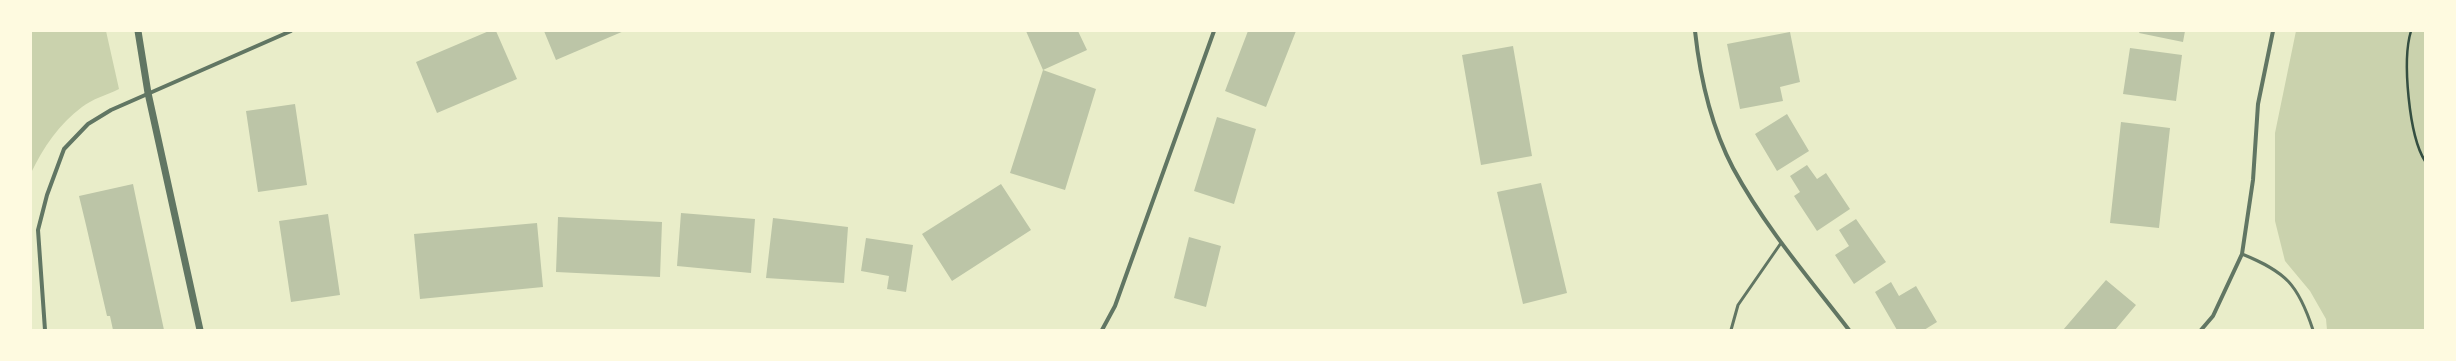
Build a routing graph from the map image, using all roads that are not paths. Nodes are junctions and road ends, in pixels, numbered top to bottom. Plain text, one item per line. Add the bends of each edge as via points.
1 (138, 31) edge
2 (292, 31) edge
3 (1214, 31) edge
4 (1695, 31) edge
5 (2273, 31) edge
6 (148, 93) junction
7 (1781, 243) junction
8 (2242, 254) junction
9 (45, 330) edge
10 (200, 330) edge
11 (1102, 330) edge
12 (1731, 330) edge
13 (1850, 330) edge
14 (2201, 330) edge
15 (2313, 330) edge

1 - 6 street
2 - 6 street
3 - 11 street via 1115,306
4 - 7 street via 1708,106 1732,167
5 - 8 street via 2258,104 2253,180
6 - 9 street via 110,110 88,124 64,149 47,195 38,230
6 - 10 street
7 - 12 lane via 1738,305
7 - 13 street
8 - 14 street via 2213,316
8 - 15 lane via 2271,266 2289,280 2306,310

